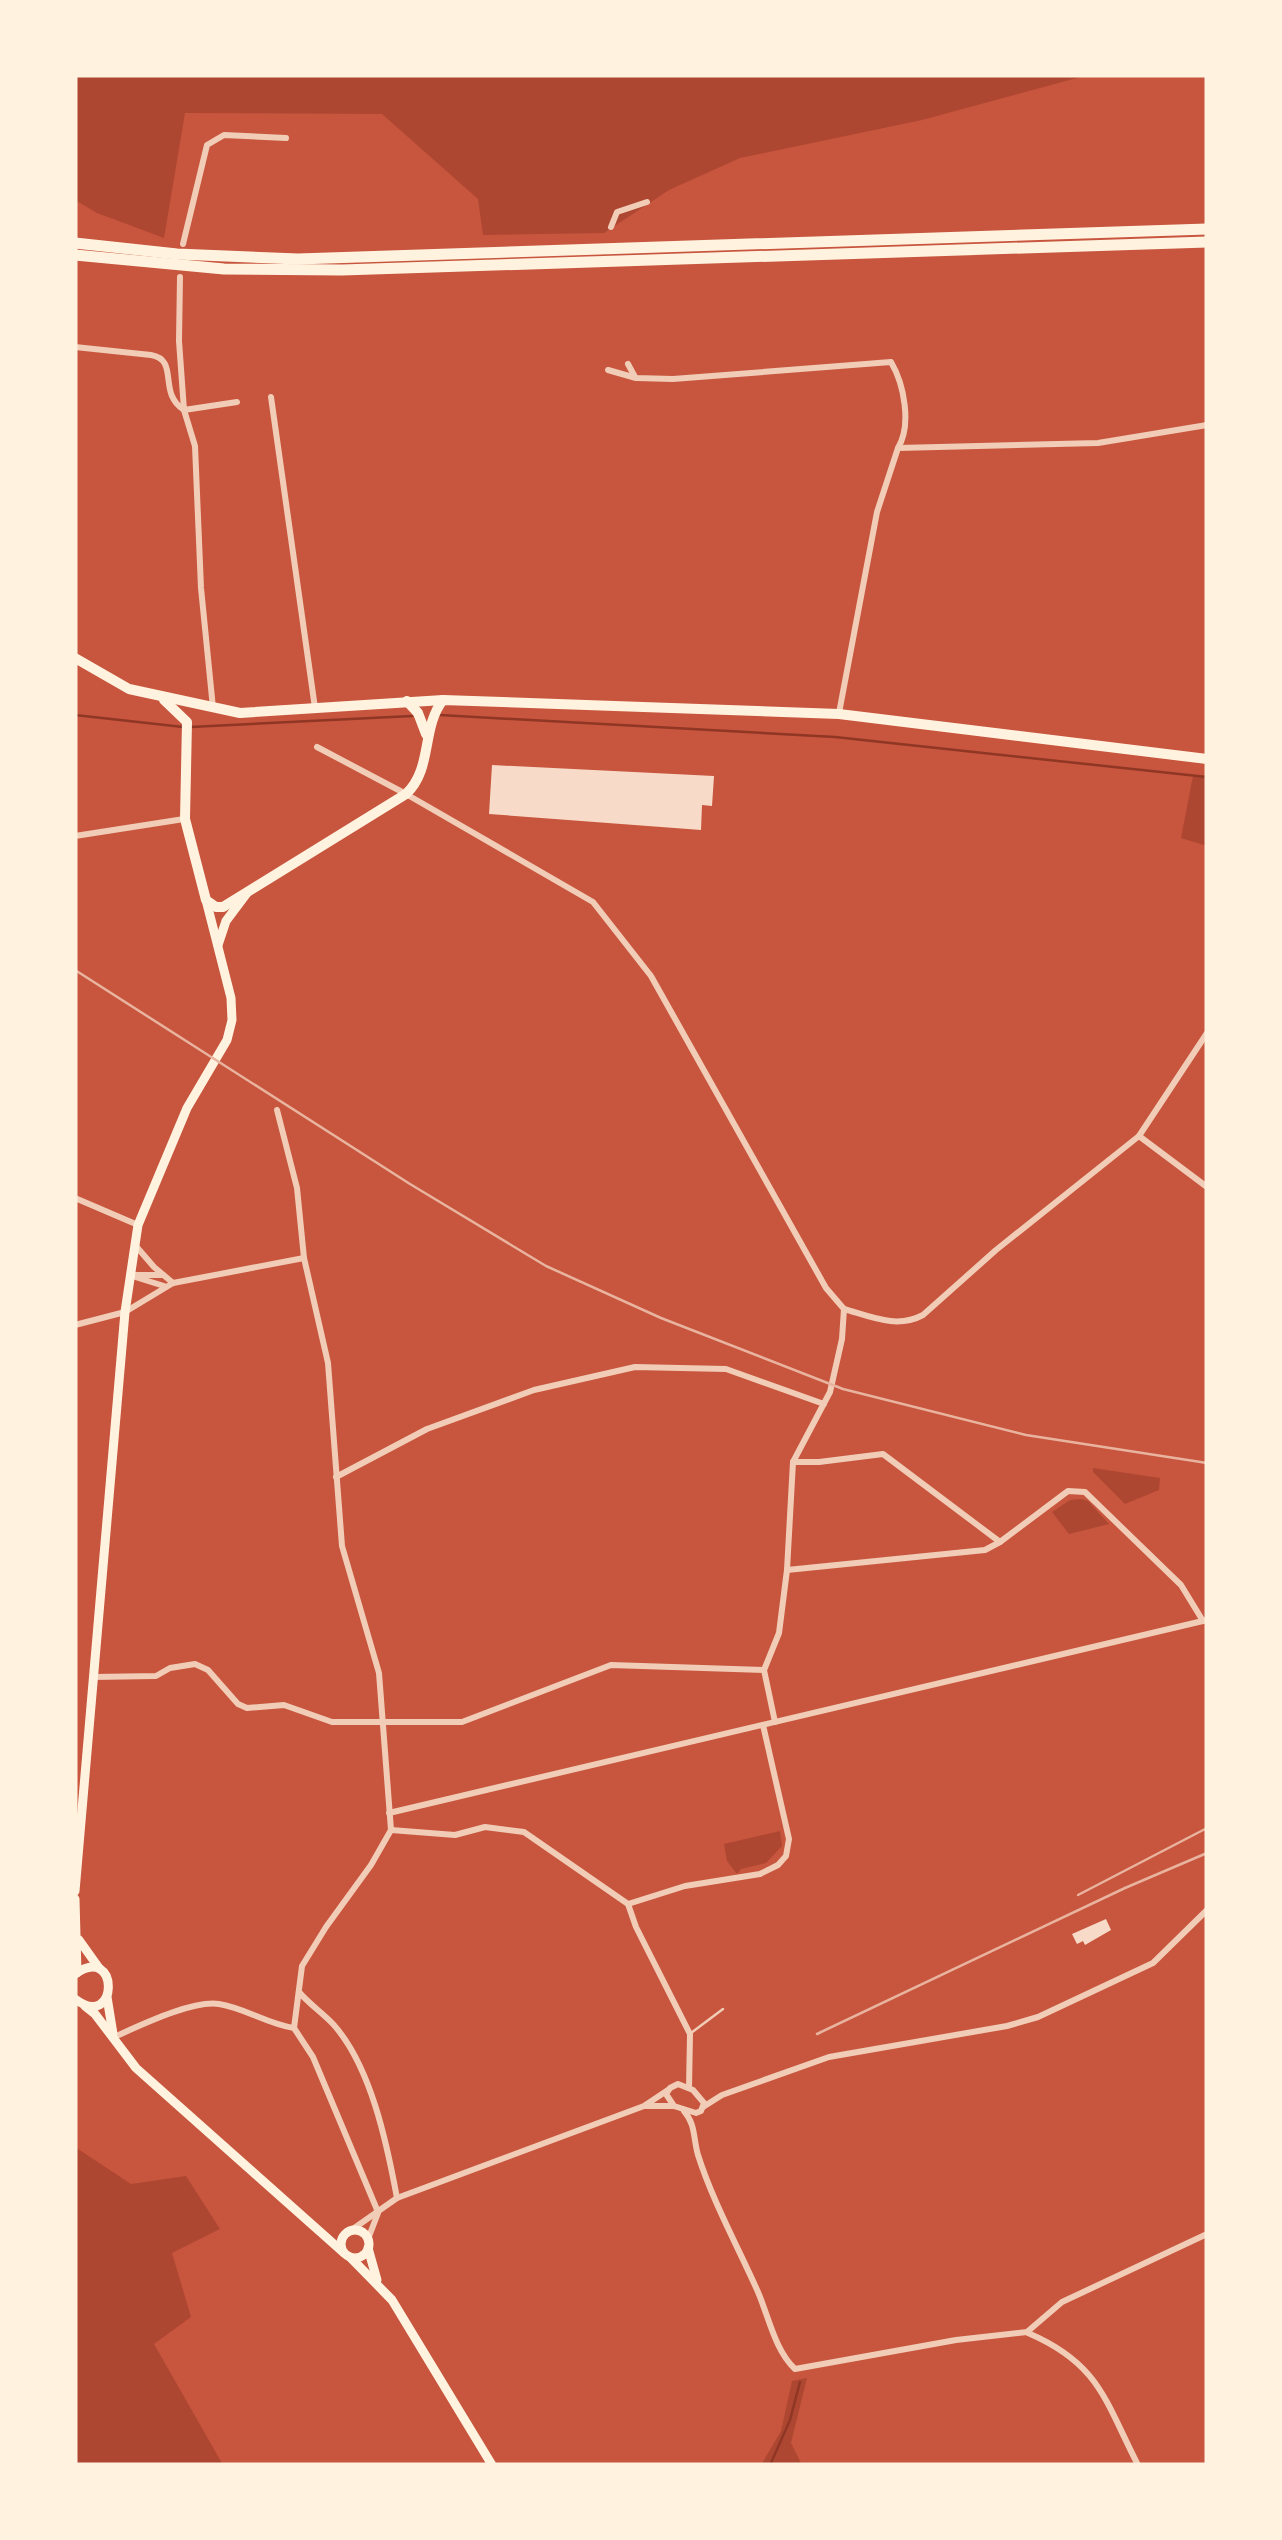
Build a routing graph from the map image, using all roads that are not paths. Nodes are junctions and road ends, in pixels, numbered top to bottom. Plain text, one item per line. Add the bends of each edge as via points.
1 (286, 138) dead end
2 (647, 202) dead end
3 (611, 227) dead end
4 (1207, 228) edge
5 (1207, 242) edge
6 (75, 243) edge
7 (183, 244) dead end
8 (75, 255) edge
9 (180, 277) dead end
10 (75, 348) edge
11 (628, 364) dead end
12 (608, 370) dead end
13 (636, 378) junction
14 (271, 397) dead end
15 (238, 402) dead end
16 (184, 410) junction
17 (1207, 425) edge
18 (898, 448) junction
19 (75, 658) edge
20 (158, 698) junction
21 (444, 700) junction
22 (408, 702) junction
23 (314, 708) junction
24 (214, 710) junction
25 (839, 714) junction
26 (187, 722) junction
27 (427, 740) junction
28 (317, 748) dead end
29 (1207, 759) edge
30 (409, 791) junction
31 (185, 819) junction
32 (75, 836) edge
33 (249, 890) junction
34 (206, 900) junction
35 (218, 948) junction
36 (1207, 1033) edge
37 (277, 1110) dead end
38 (1138, 1136) junction
39 (1207, 1187) edge
40 (75, 1198) edge
41 (138, 1225) junction
42 (134, 1244) junction
43 (304, 1258) junction
44 (129, 1275) junction
45 (164, 1276) junction
46 (169, 1285) junction
47 (844, 1310) junction
48 (125, 1312) junction
49 (75, 1325) edge
50 (824, 1404) junction
51 (793, 1462) junction
52 (336, 1477) junction
53 (1000, 1542) junction
54 (787, 1570) junction
55 (1205, 1620) edge
56 (764, 1670) junction
57 (93, 1677) junction
58 (381, 1721) junction
59 (775, 1722) junction
60 (763, 1725) junction
61 (390, 1813) junction
62 (390, 1830) junction
63 (75, 1891) edge
64 (75, 1900) edge
65 (628, 1904) junction
66 (1207, 1910) edge
67 (78, 1938) junction
68 (101, 1970) junction
69 (76, 1974) edge
70 (298, 1992) junction
71 (107, 1997) junction
72 (75, 1999) edge
73 (85, 2006) junction
74 (724, 2009) dead end
75 (294, 2028) junction
76 (690, 2034) junction
77 (114, 2037) junction
78 (690, 2088) junction
79 (668, 2090) junction
80 (699, 2094) junction
81 (722, 2096) junction
82 (644, 2106) junction
83 (674, 2106) junction
84 (702, 2109) junction
85 (684, 2111) junction
86 (693, 2125) junction
87 (397, 2198) junction
88 (378, 2212) junction
89 (316, 2230) junction
90 (348, 2232) junction
91 (1207, 2234) edge
92 (368, 2244) junction
93 (347, 2255) junction
94 (378, 2282) junction
95 (1027, 2332) junction
96 (492, 2465) edge
97 (1138, 2465) edge

1 - 7 street via 224,136 207,145
2 - 3 street via 620,210
4 - 6 highway via 298,259
5 - 8 highway via 342,270 224,269
9 - 16 street
10 - 16 street via 162,357 172,399
11 - 13 street
12 - 13 street
13 - 18 street via 891,362 902,396 904,438
14 - 23 street
15 - 16 street
16 - 24 street via 195,446
17 - 18 street via 1098,443
18 - 25 street via 876,512
19 - 20 main road
20 - 24 main road
20 - 26 main road
21 - 22 main road
21 - 25 main road
21 - 27 main road
22 - 23 main road
22 - 27 main road
23 - 24 main road
24 - 26 main road
25 - 29 main road
26 - 31 main road
27 - 30 main road via 424,764
28 - 30 street
30 - 33 main road
30 - 47 street via 593,902 651,976
31 - 32 street
31 - 34 main road
33 - 34 main road via 223,908
33 - 35 main road via 226,922
34 - 35 main road
35 - 41 main road via 231,998 227,1040 187,1108
36 - 38 street
37 - 43 street via 297,1188
38 - 39 street
38 - 47 street via 923,1314 890,1322
40 - 41 street
41 - 42 main road
42 - 44 main road
42 - 45 street
43 - 46 street
43 - 52 street via 328,1363
44 - 45 street
44 - 46 street
44 - 48 main road
45 - 46 street
46 - 48 street
47 - 50 street
48 - 49 street
48 - 57 main road
50 - 51 street
50 - 52 street via 726,1369 635,1366 534,1390 427,1430
51 - 53 street via 883,1454
51 - 54 street
52 - 58 street via 342,1546 379,1673
53 - 54 street via 985,1550
53 - 55 street via 1068,1491 1085,1492 1181,1585
54 - 56 street via 779,1633
55 - 59 street
56 - 58 street via 611,1664 462,1722
56 - 59 street
57 - 58 street via 156,1676 195,1664 248,1708 284,1706 332,1722
57 - 63 main road
58 - 61 street
59 - 60 street
60 - 61 street
60 - 65 street via 789,1839 786,1856 760,1874
61 - 62 street
62 - 65 street via 524,1832
62 - 70 street via 302,1966
64 - 67 main road
65 - 76 street
66 - 81 street via 1153,1963 1038,2017 830,2057
67 - 68 main road
67 - 69 main road
68 - 69 main road via 88,1967
68 - 71 main road via 109,1980
70 - 75 street
70 - 87 street via 352,2052 380,2122
71 - 73 main road
71 - 77 main road
72 - 73 main road
73 - 77 main road
74 - 76 lane
75 - 77 street via 216,2003
75 - 88 street
76 - 78 street
77 - 89 main road via 136,2068
78 - 79 street via 678,2084
78 - 80 street
79 - 82 street
79 - 83 street
80 - 81 street
80 - 84 street
81 - 84 street
82 - 83 street
82 - 87 street
83 - 85 street
84 - 85 street
84 - 86 street
85 - 86 street
86 - 95 street via 744,2268 784,2359 795,2369
87 - 88 street
88 - 90 street
88 - 92 street
89 - 90 main road
89 - 93 main road
90 - 92 main road via 359,2230
90 - 93 main road via 342,2240
91 - 95 street via 1062,2302
92 - 93 main road via 359,2257
92 - 94 main road
93 - 94 main road
94 - 96 main road
95 - 97 street via 1096,2380

